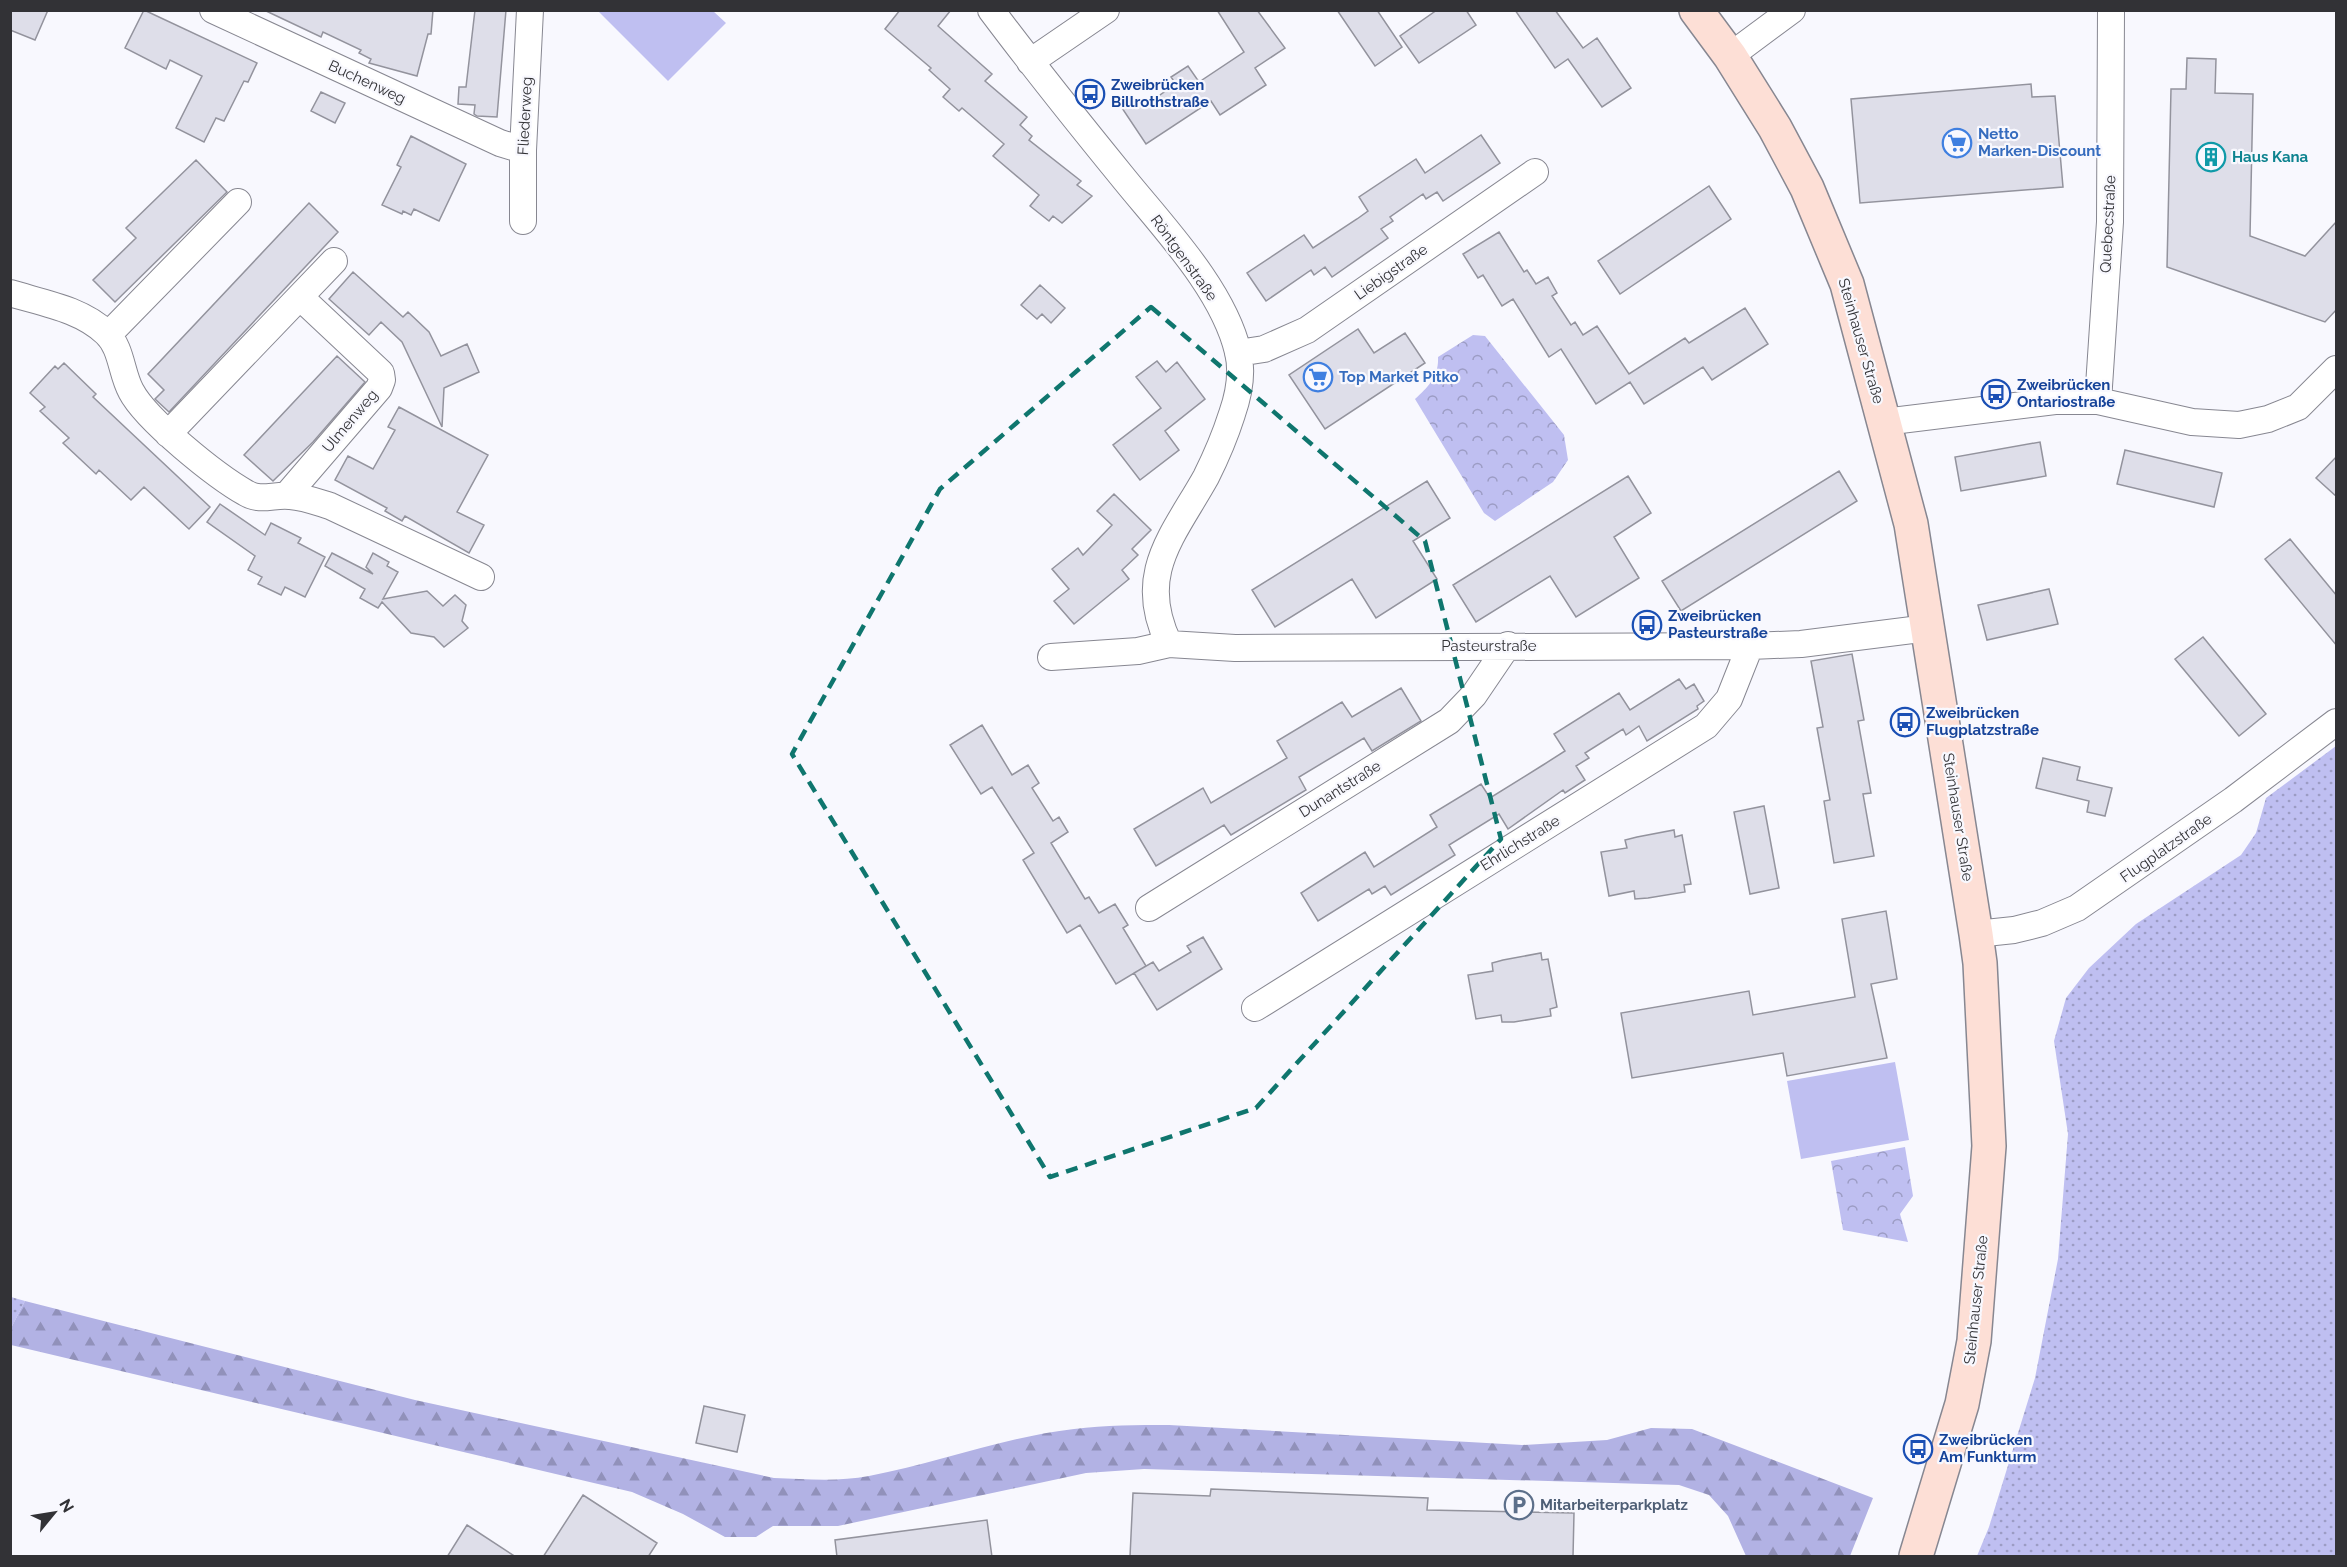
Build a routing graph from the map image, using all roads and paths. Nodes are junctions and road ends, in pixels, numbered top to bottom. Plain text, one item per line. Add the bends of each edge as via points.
1 (213, 10) edge
2 (530, 10) edge
3 (991, 10) edge
4 (1106, 10) edge
5 (1696, 10) edge
6 (1792, 10) edge
7 (2111, 10) edge
8 (1730, 56) junction
9 (1030, 62) junction
10 (523, 150) junction
11 (1535, 172) dead end
12 (238, 202) dead end
13 (523, 221) dead end
14 (334, 261) dead end
15 (10, 293) edge
16 (300, 297) junction
17 (108, 335) junction
18 (1238, 352) junction
19 (2337, 369) edge
20 (2098, 401) junction
21 (1884, 422) junction
22 (168, 434) junction
23 (286, 495) junction
24 (481, 578) dead end
25 (1928, 628) junction
26 (1169, 644) junction
27 (1508, 645) junction
28 (1750, 646) junction
29 (1051, 657) dead end
30 (2337, 722) edge
31 (1149, 908) dead end
32 (1976, 934) junction
33 (1255, 1008) dead end
34 (1916, 1557) edge

1 - 10 street, Buchenweg via 500,143
2 - 10 street, Fliederweg
3 - 9 street, Röntgenstraße
4 - 9 street
5 - 8 main road, Steinhauser Straße
6 - 8 street
7 - 20 street, Quebecstraße via 2110,222
8 - 21 main road, Steinhauser Straße via 1775,128 1816,210 1847,284
9 - 18 street, Röntgenstraße via 1184,254 1216,299
10 - 13 street, Fliederweg
11 - 18 street, Liebigstraße via 1307,330 1264,349
12 - 17 street
14 - 16 street
15 - 17 street via 66,309 89,319
16 - 22 street
16 - 23 street, Ulmenweg via 381,373 382,380
17 - 22 street via 131,391
18 - 26 street, Röntgenstraße via 1240,378 1225,435 1159,561 1154,593
19 - 20 street via 2298,407 2239,425 2192,422
20 - 21 street via 2055,401
21 - 25 main road, Steinhauser Straße via 1911,524
22 - 23 street via 247,494 263,499
23 - 24 street via 330,506
25 - 28 street, Pasteurstraße via 1801,644
25 - 32 main road, Steinhauser Straße
26 - 27 street, Pasteurstraße via 1234,648
26 - 29 street, Pasteurstraße via 1138,651
27 - 28 street, Pasteurstraße
27 - 31 street, Dunantstraße via 1474,695 1449,721
28 - 33 street, Ehrlichstraße via 1729,699 1707,726
30 - 32 street, Flugplatzstraße via 2077,908 2023,928
32 - 34 main road, Steinhauser Straße via 1989,1146 1974,1341 1962,1404

